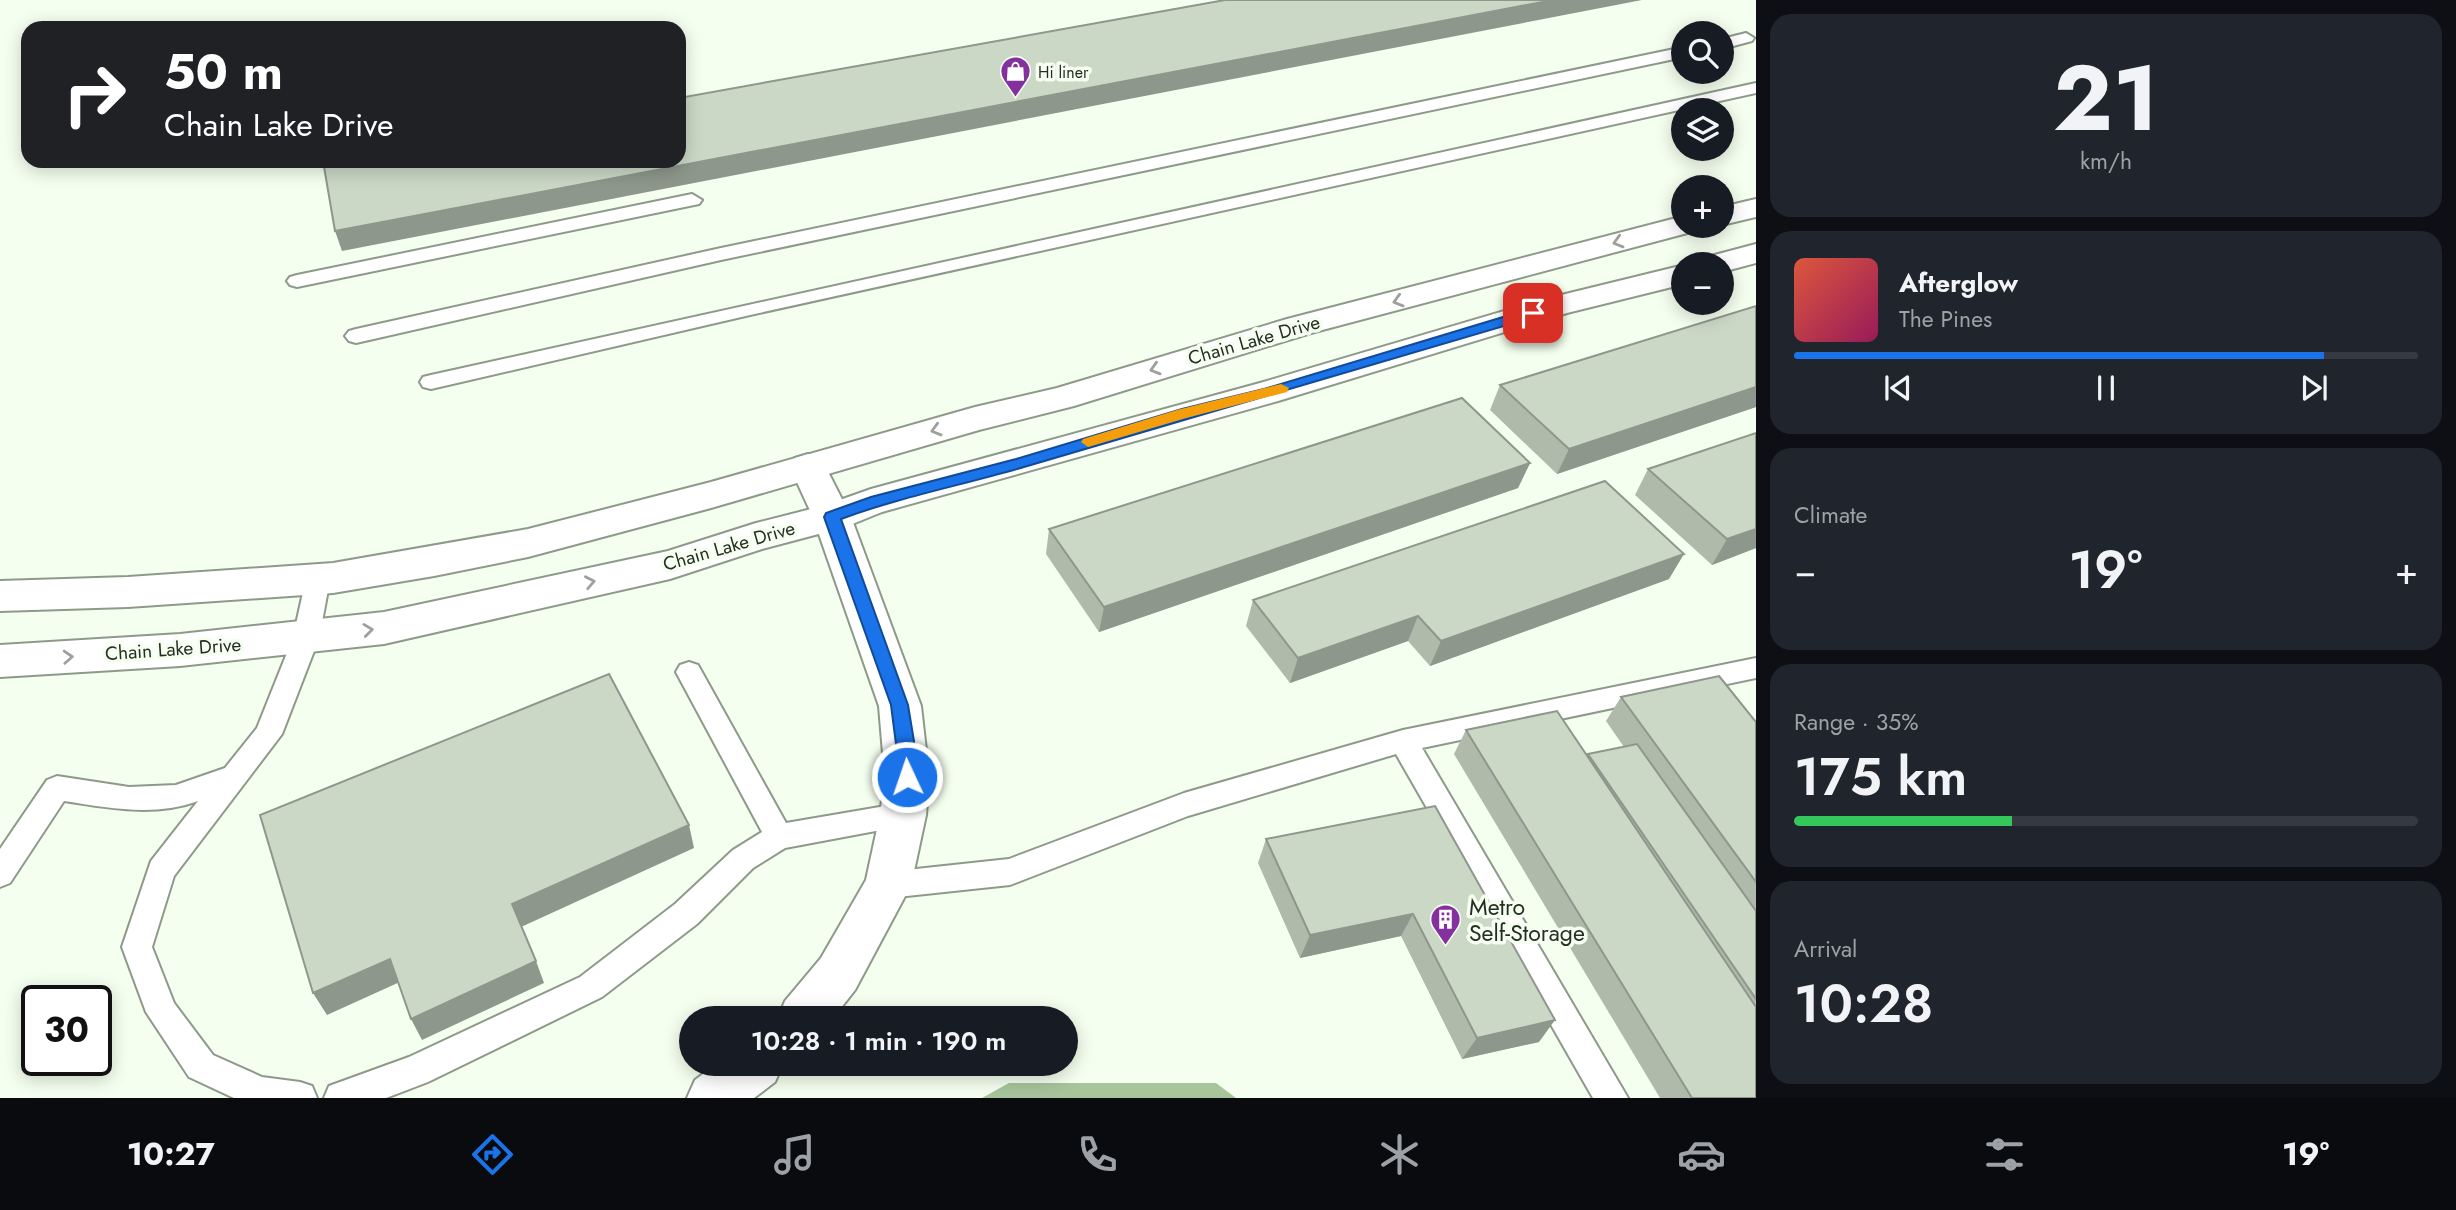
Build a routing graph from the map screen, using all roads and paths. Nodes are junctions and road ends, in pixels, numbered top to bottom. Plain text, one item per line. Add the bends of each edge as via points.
1 (1746, 38) dead end
2 (1734, 41) edge
3 (1671, 55) edge
4 (1756, 88) edge
5 (692, 200) dead end
6 (1756, 208) edge
7 (1734, 213) edge
8 (1671, 228) edge
9 (1756, 253) edge
10 (1734, 259) edge
11 (1671, 277) edge
12 (297, 281) dead end
13 (356, 336) dead end
14 (431, 382) dead end
15 (808, 467) junction
16 (832, 517) junction
17 (318, 579) junction
18 (0, 596) edge
19 (306, 638) junction
20 (0, 660) edge
21 (1756, 668) edge
22 (689, 672) dead end
23 (1403, 741) junction
24 (233, 777) junction
25 (904, 815) junction
26 (779, 837) junction
27 (0, 873) edge
28 (888, 885) junction
29 (813, 1006) edge
30 (741, 1076) edge
31 (300, 1098) edge
32 (341, 1098) edge
33 (713, 1098) edge
34 (1611, 1098) edge

1 - 2 lane
3 - 13 lane via 721,254
4 - 14 lane
5 - 12 lane
6 - 7 street
8 -> 15 street, Chain Lake Drive via 1299,326 1062,398
9 - 10 street
11 - 16 street, Chain Lake Drive via 1556,306
15 - 16 street
15 - 17 street, Chain Lake Drive via 528,543
19 -> 16 street, Chain Lake Drive via 384,628 670,565
16 - 25 street via 900,705 907,777
17 - 18 street, Chain Lake Drive
17 - 19 lane
20 -> 19 street, Chain Lake Drive
19 - 24 lane via 268,734
21 - 23 lane
22 - 26 lane
23 - 28 lane via 1184,805 1010,872
23 - 34 lane
24 - 27 lane via 176,796 129,799 57,788
24 - 31 lane via 161,870 137,947 162,1012 201,1066 260,1093
25 - 26 lane
25 - 28 street
26 - 32 lane via 743,859 686,914 592,987 416,1071
28 - 29 street via 838,974
30 - 33 street

